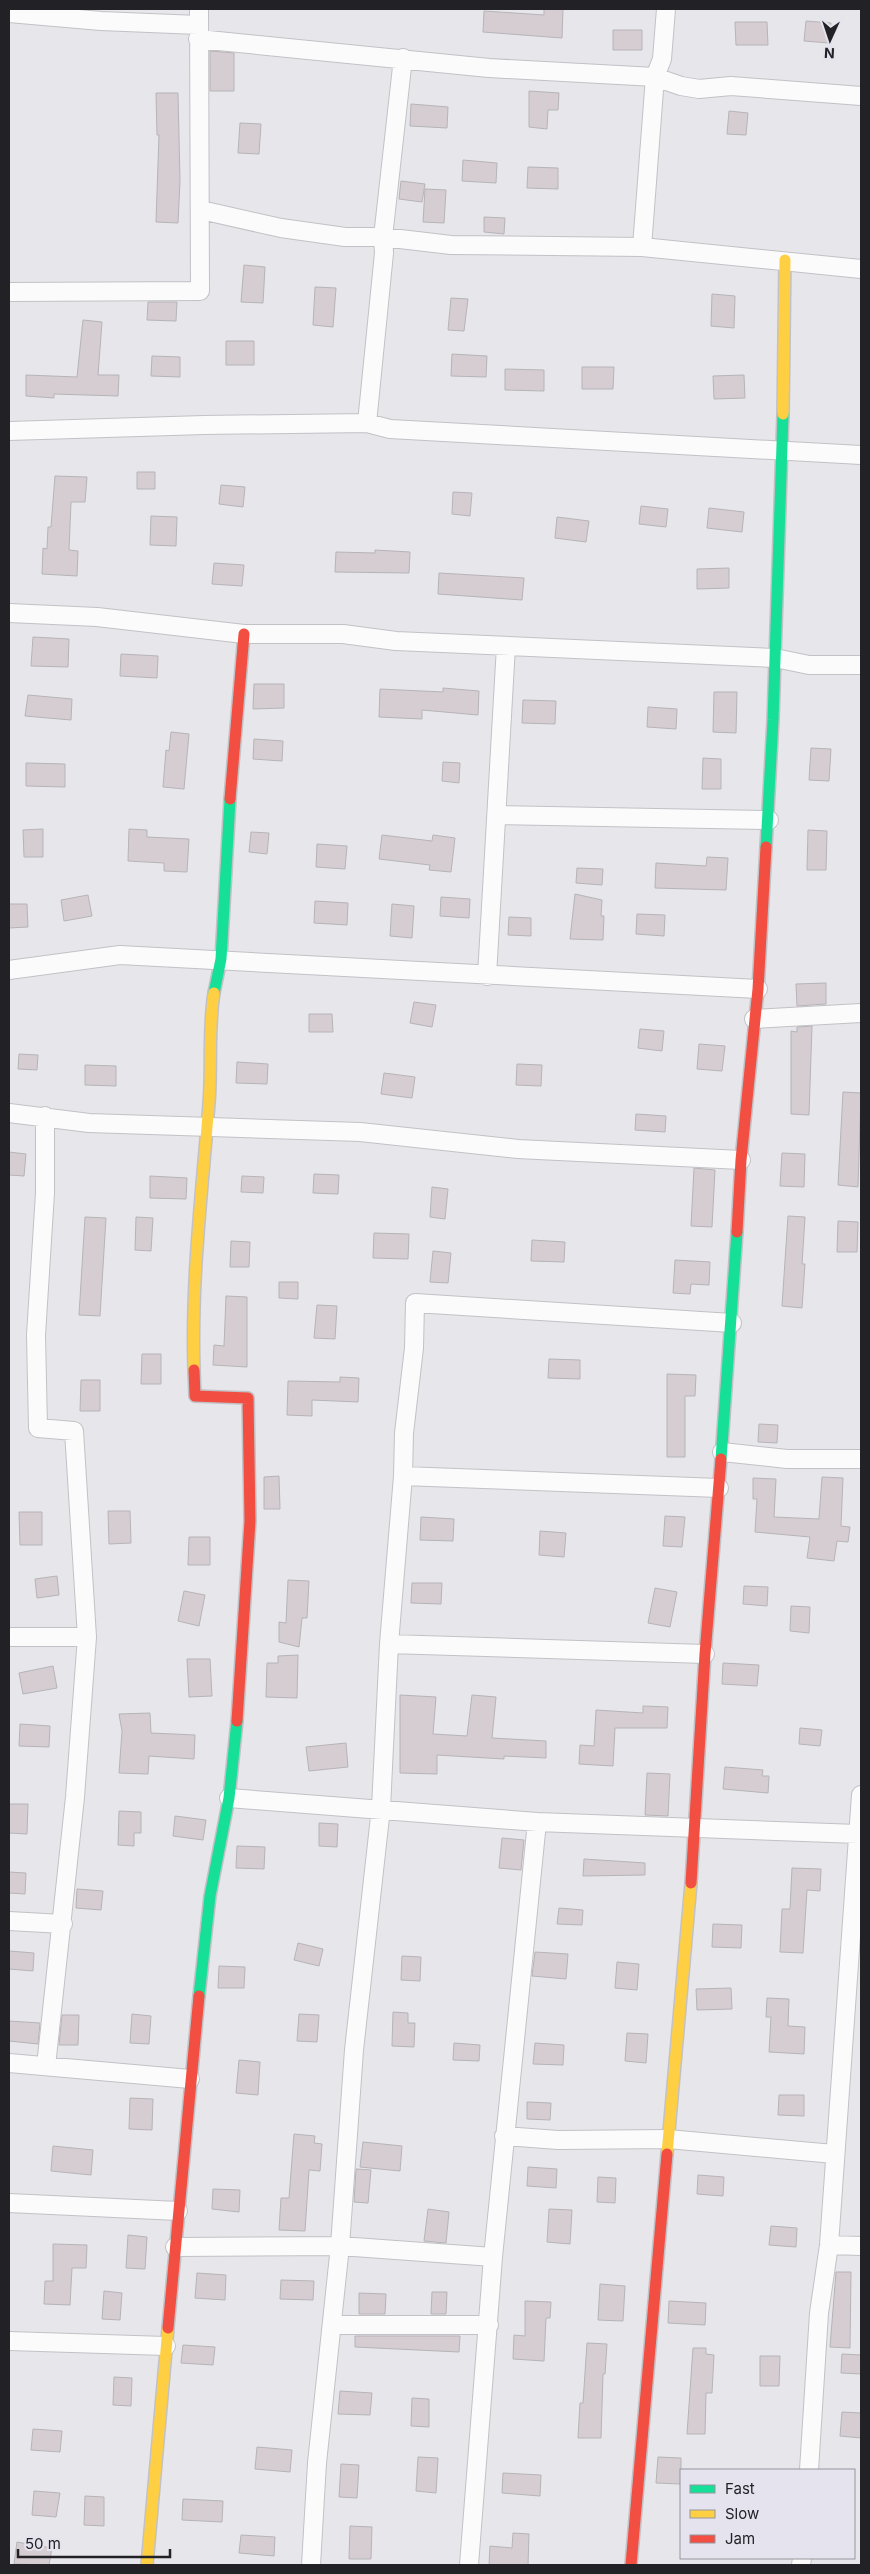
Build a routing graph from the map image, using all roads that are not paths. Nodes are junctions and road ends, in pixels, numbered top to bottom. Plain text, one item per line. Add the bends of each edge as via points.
1 (666, 9) edge
2 (9, 13) edge
3 (198, 24) edge
4 (403, 58) junction
5 (656, 77) junction
6 (861, 96) edge
7 (201, 210) junction
8 (383, 237) junction
9 (642, 248) junction
10 (785, 260) junction
11 (861, 269) edge
12 (9, 292) edge
13 (367, 423) junction
14 (9, 431) edge
15 (781, 452) junction
16 (861, 456) edge
17 (9, 613) edge
18 (244, 634) junction
19 (506, 646) junction
20 (775, 658) junction
21 (861, 665) edge
22 (498, 815) junction
23 (769, 820) junction
24 (221, 959) junction
25 (9, 970) edge
26 (487, 976) junction
27 (758, 989) junction
28 (861, 1014) edge
29 (754, 1019) junction
30 (9, 1112) edge
31 (45, 1116) junction
32 (205, 1128) junction
33 (741, 1160) junction
34 (732, 1323) junction
35 (722, 1452) junction
36 (861, 1459) edge
37 (403, 1476) junction
38 (719, 1488) junction
39 (9, 1637) edge
40 (87, 1637) junction
41 (389, 1644) junction
42 (705, 1654) junction
43 (861, 1795) edge
44 (229, 1798) junction
45 (381, 1808) junction
46 (537, 1822) junction
47 (696, 1827) junction
48 (858, 1834) junction
49 (9, 1921) edge
50 (63, 1924) junction
51 (9, 2062) edge
52 (46, 2066) junction
53 (190, 2079) junction
54 (504, 2136) junction
55 (668, 2139) junction
56 (834, 2154) junction
57 (9, 2203) edge
58 (178, 2211) junction
59 (829, 2245) junction
60 (175, 2246) junction
61 (340, 2246) junction
62 (861, 2246) edge
63 (493, 2256) junction
64 (332, 2325) junction
65 (489, 2325) junction
66 (9, 2341) edge
67 (166, 2346) junction
68 (809, 2469) edge
69 (147, 2565) edge
70 (311, 2565) edge
71 (469, 2565) edge
72 (631, 2565) edge

1 - 5 street via 662,58
2 - 3 street via 101,21
3 - 4 street
3 - 7 street
4 - 5 street via 489,68
4 - 8 street
5 - 6 street via 699,90 731,86
5 - 9 street
7 - 8 street via 281,228 346,237
7 - 12 street via 200,291
8 - 9 street via 451,245
8 - 13 street
9 - 10 street
10 - 11 street
10 - 15 street
13 - 14 street
13 - 15 street via 390,429
15 - 16 street via 799,450
15 - 20 street
17 - 18 street via 97,617
18 - 19 street via 342,634 396,641
18 - 24 street
19 - 20 street
19 - 22 street
20 - 21 street via 810,664
20 - 23 street
22 - 23 street
22 - 26 street
23 - 27 street
24 - 25 street via 120,955
24 - 26 street
24 - 32 street via 215,984 209,1111
26 - 27 street
27 - 29 street
28 - 29 street
29 - 33 street
30 - 31 street
31 - 32 street via 89,1123
31 - 40 street via 45,1193 36,1336 38,1428 74,1431
32 - 33 street via 360,1132 518,1148
32 - 44 street via 193,1298 195,1396 248,1398 250,1521 238,1715
33 - 34 street
34 - 35 street
34 - 37 street via 415,1303
35 - 36 street via 788,1459
35 - 38 street
37 - 38 street
37 - 41 street
38 - 42 street
39 - 40 street
40 - 50 street
41 - 42 street
41 - 45 street
42 - 47 street
43 - 48 street
44 - 45 street
44 - 53 street via 210,1896
45 - 46 street
45 - 61 street via 354,2050
46 - 47 street
46 - 54 street
47 - 48 street
47 - 55 street
48 - 56 street
49 - 50 street
50 - 52 street
51 - 52 street
52 - 53 street
53 - 58 street
54 - 55 street via 558,2140
54 - 63 street
55 - 56 street
55 - 72 street
56 - 59 street
57 - 58 street
58 - 60 street
59 - 62 street
59 - 68 street via 819,2313
60 - 61 street
60 - 67 street
61 - 63 street
61 - 64 street
63 - 65 street
64 - 65 street
64 - 70 street via 317,2462
65 - 71 street
66 - 67 street
67 - 69 street

